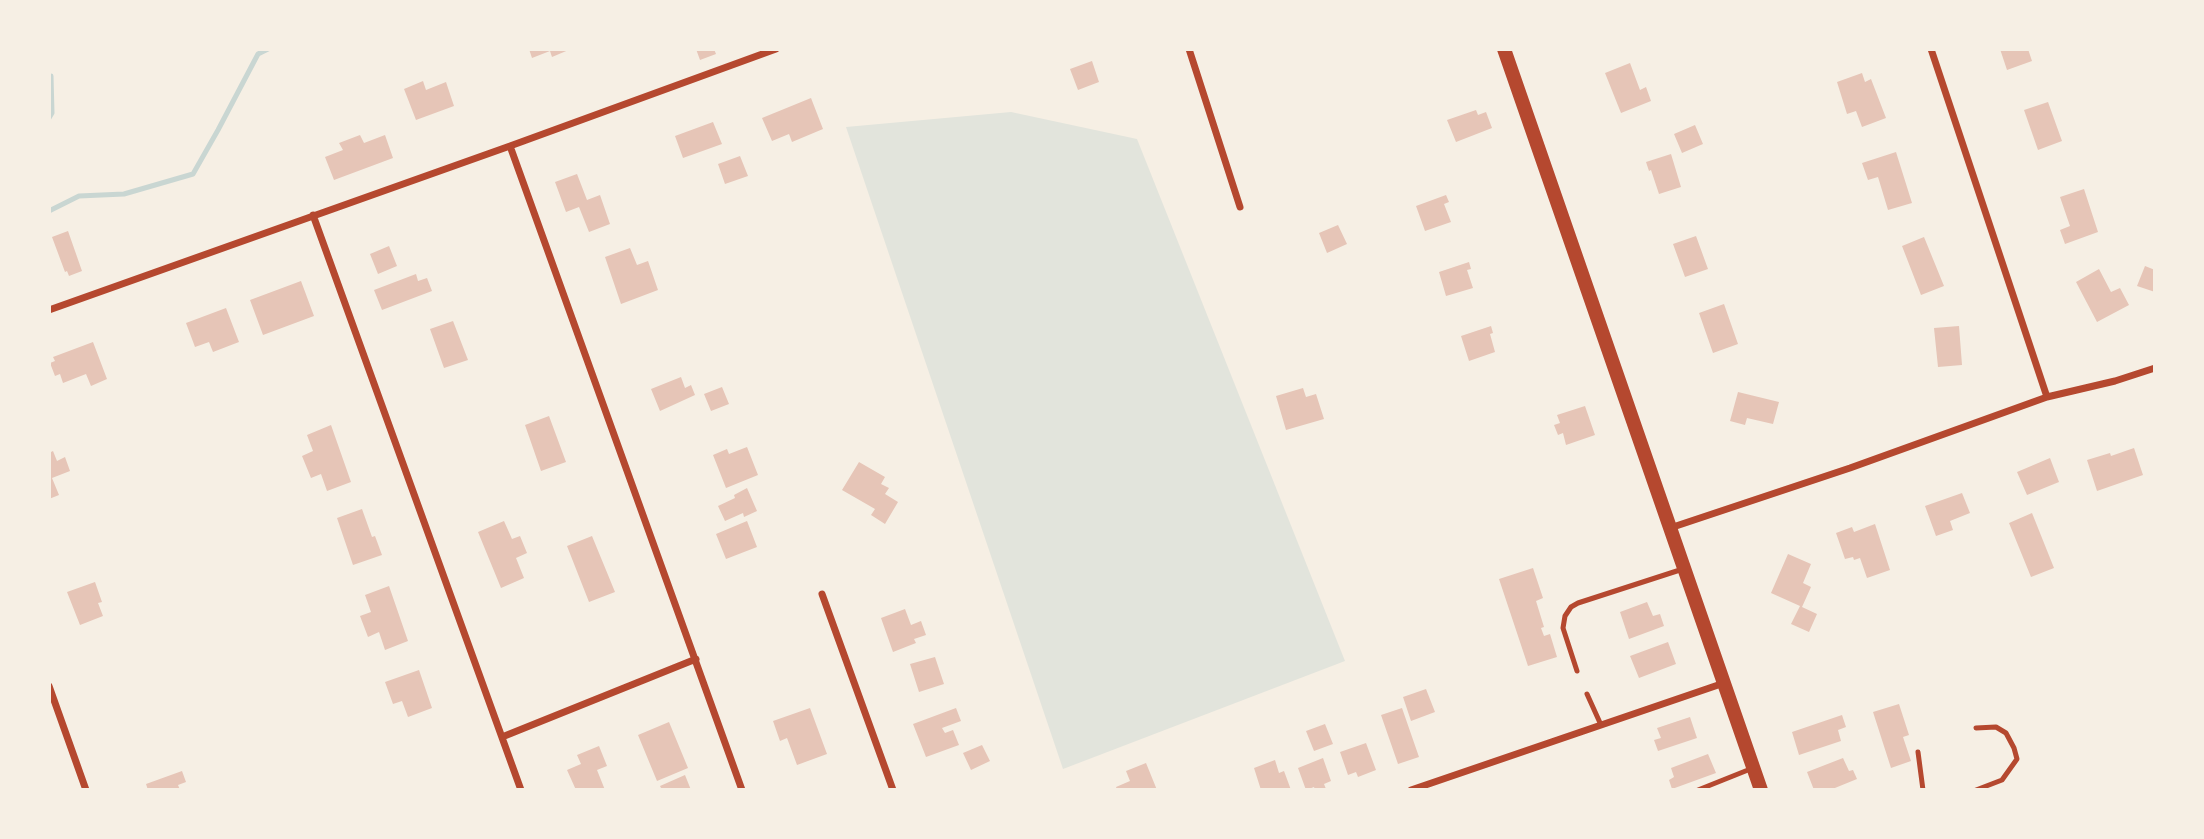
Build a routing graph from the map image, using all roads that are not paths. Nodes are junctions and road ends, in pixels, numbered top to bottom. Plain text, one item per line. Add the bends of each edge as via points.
1 (776, 49) edge
2 (1189, 49) edge
3 (1504, 49) edge
4 (1931, 49) edge
5 (510, 146) junction
6 (1240, 207) dead end
7 (313, 215) junction
8 (49, 310) edge
9 (2155, 368) edge
10 (2047, 397) junction
11 (1670, 528) junction
12 (1683, 569) junction
13 (822, 594) dead end
14 (696, 659) junction
15 (1577, 671) dead end
16 (1724, 683) junction
17 (49, 686) edge
18 (1587, 694) dead end
19 (1601, 725) junction
20 (1976, 728) dead end
21 (502, 737) junction
22 (1918, 752) dead end
23 (1753, 768) junction
24 (86, 790) edge
25 (521, 790) edge
26 (742, 790) edge
27 (893, 790) edge
28 (1411, 790) edge
29 (1698, 790) edge
30 (1761, 790) edge
31 (1923, 790) edge
32 (1976, 790) edge

1 - 5 street
2 - 6 street
3 - 11 main road
4 - 10 street
5 - 7 street
5 - 14 street
7 - 8 street
7 - 21 street
9 - 10 street
10 - 11 street
11 - 12 main road
12 - 15 lane via 1572,607 1563,628
12 - 16 main road
13 - 27 street
14 - 21 street
14 - 26 street
16 - 19 street
16 - 23 main road
17 - 24 street
18 - 19 lane
19 - 28 street
20 - 32 lane via 1996,727 2006,733 2017,759 2002,780
21 - 25 street
22 - 31 lane
23 - 29 lane
23 - 30 main road

